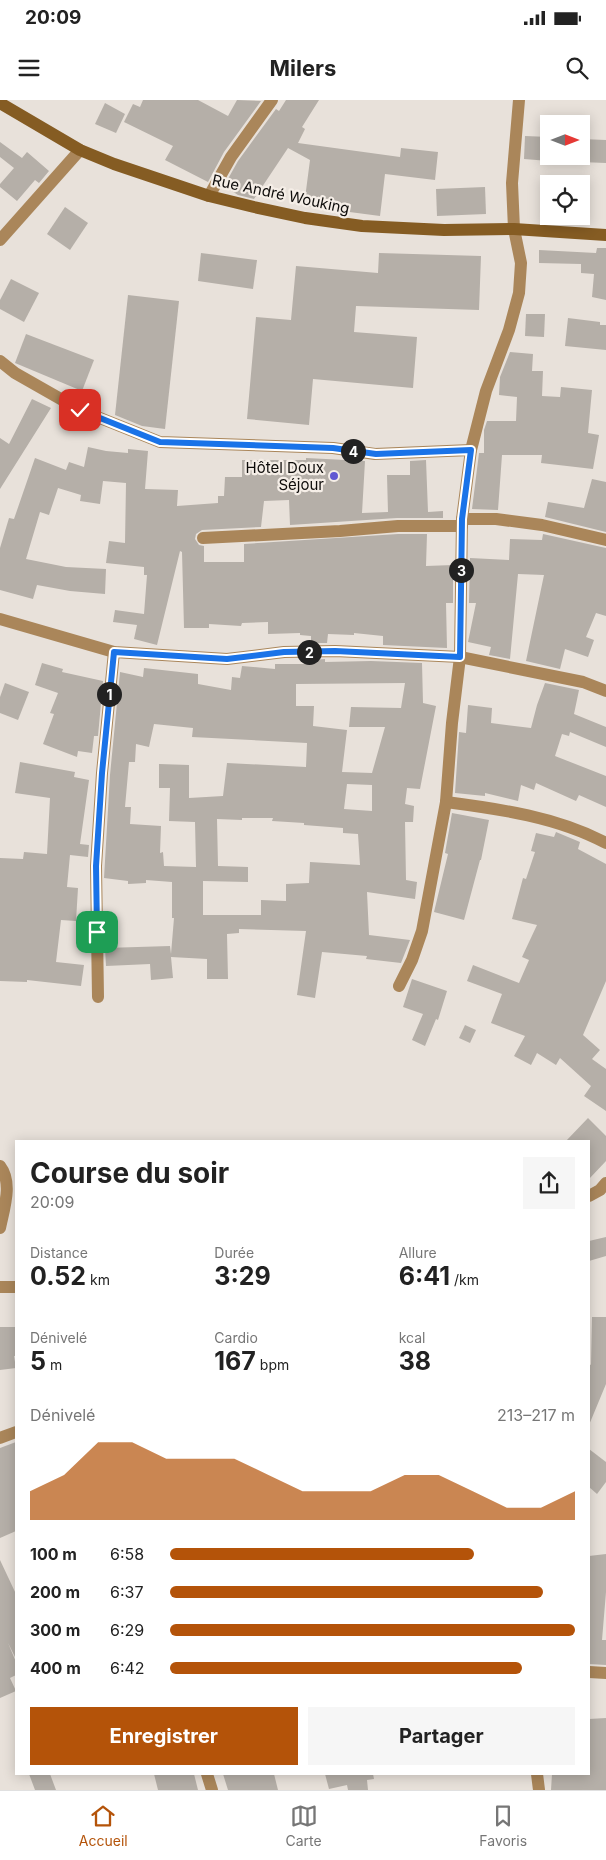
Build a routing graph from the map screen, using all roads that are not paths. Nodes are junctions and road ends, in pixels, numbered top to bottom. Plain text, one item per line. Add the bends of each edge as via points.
1 (272, 100) edge
2 (519, 100) edge
3 (0, 103) edge
4 (80, 150) junction
5 (209, 196) junction
6 (514, 229) junction
7 (606, 235) edge
8 (0, 240) edge
9 (0, 361) edge
10 (471, 450) junction
11 (462, 523) junction
12 (203, 538) dead end
13 (606, 540) edge
14 (0, 619) edge
15 (114, 652) junction
16 (460, 657) junction
17 (606, 691) edge
18 (446, 802) junction
19 (606, 843) edge
20 (400, 986) dead end
21 (98, 997) dead end
22 (0, 1166) edge
23 (606, 1183) edge
24 (590, 1195) edge
25 (0, 1228) edge
26 (0, 1286) edge
27 (15, 1287) edge
28 (15, 1432) edge
29 (0, 1438) edge
30 (590, 1672) edge
31 (606, 1673) edge
32 (207, 1775) edge
33 (537, 1775) edge
34 (212, 1790) edge
35 (539, 1790) edge

1 - 5 street via 231,157
2 - 6 street via 512,183
3 - 4 street, Rue André Wouking
4 - 5 street, Rue André Wouking
4 - 8 street
5 - 6 street, Rue André Wouking via 305,218 362,226
6 - 7 street, Rue André Wouking
6 - 10 street via 521,263 518,292
9 - 10 street via 80,410 160,442 333,448 376,454
10 - 11 street
11 - 12 street
11 - 13 street via 496,519 542,525
11 - 16 street
14 - 15 street
15 - 16 street via 227,659 284,652 335,651
15 - 21 street via 96,866
16 - 17 street via 583,682
16 - 18 street
18 - 19 street via 501,809 561,825
18 - 20 street via 422,931
22 - 25 street via 8,1183
23 - 24 street
26 - 27 street
28 - 29 street
30 - 31 street
32 - 34 street
33 - 35 street

